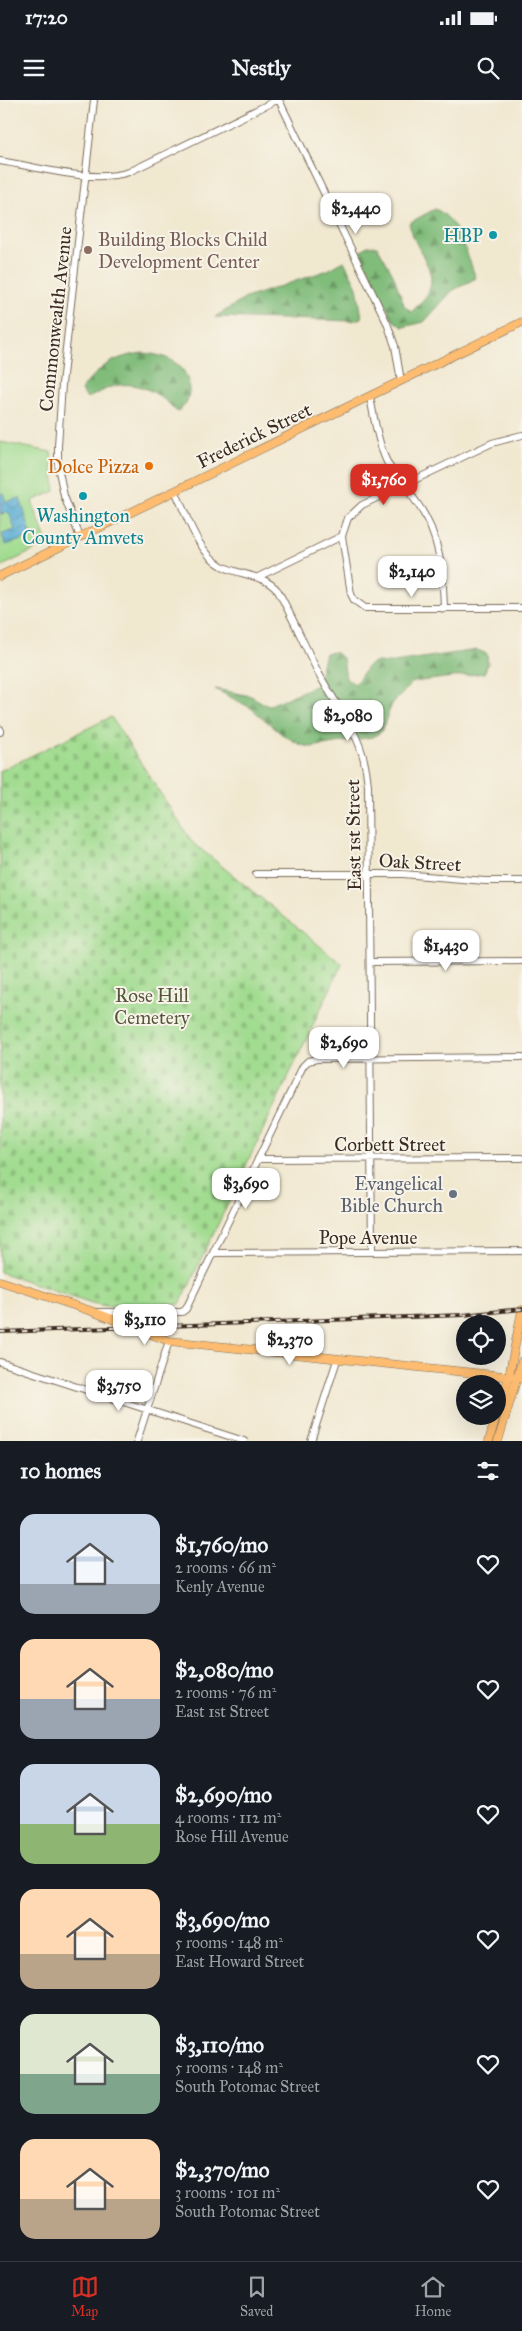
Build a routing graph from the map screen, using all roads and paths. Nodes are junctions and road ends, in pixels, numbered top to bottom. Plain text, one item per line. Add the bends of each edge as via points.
1 (94, 100) edge
2 (278, 100) edge
3 (0, 160) edge
4 (86, 175) junction
5 (522, 322) edge
6 (401, 381) junction
7 (370, 397) junction
8 (522, 435) edge
9 (403, 485) junction
10 (175, 491) junction
11 (342, 536) junction
12 (80, 537) junction
13 (0, 576) edge
14 (258, 578) junction
15 (522, 608) edge
16 (444, 609) junction
17 (256, 874) dead end
18 (369, 874) junction
19 (522, 881) edge
20 (522, 961) edge
21 (370, 962) junction
22 (522, 1057) edge
23 (370, 1059) junction
24 (522, 1158) edge
25 (258, 1159) junction
26 (371, 1159) junction
27 (522, 1251) edge
28 (372, 1252) junction
29 (213, 1253) junction
30 (0, 1281) edge
31 (522, 1310) edge
32 (94, 1312) junction
33 (154, 1312) junction
34 (129, 1327) junction
35 (169, 1341) junction
36 (337, 1360) junction
37 (522, 1361) edge
38 (0, 1362) edge
39 (509, 1376) junction
40 (520, 1378) edge
41 (506, 1386) edge
42 (146, 1409) junction
43 (494, 1425) edge
44 (136, 1441) edge
45 (244, 1441) edge
46 (311, 1441) edge
47 (489, 1441) edge
48 (498, 1441) edge

1 - 4 street, Commonwealth Avenue
2 - 4 street via 129,172 116,176
2 - 6 street via 387,323
3 - 4 street
4 - 12 street, Commonwealth Avenue via 58,446 64,496
5 - 6 main road, Frederick Street
6 - 7 main road, Frederick Street
7 - 9 street via 382,452
7 - 10 main road, Frederick Street
8 - 9 street via 492,442
9 - 11 street via 362,504 348,518
9 - 16 street via 425,516 436,542 443,572
10 - 12 main road, Frederick Street
10 - 14 street, East 1st Street via 199,542 209,555 228,568
11 - 14 street
11 - 16 street via 351,594 359,604 373,609
12 - 13 main road, Frederick Street
14 - 18 street, East 1st Street via 278,591 362,748 368,785
15 - 16 street
17 - 18 street, Oak Street
18 - 19 street, Oak Street
18 - 21 street, East 1st Street
20 - 21 street
21 - 23 street, East 1st Street
22 - 23 street
23 - 25 street via 308,1061
23 - 26 street, East 1st Street
24 - 26 street, Corbett Street
25 - 26 street, Corbett Street
25 - 29 street
26 - 28 street, East 1st Street
27 - 28 street, Pope Avenue
28 - 29 street, Pope Avenue
29 - 33 street via 185,1311
30 - 32 main road
31 - 39 main road
32 - 33 street
32 - 34 main road
33 - 34 street
34 - 35 main road
35 - 36 main road
35 - 42 street
36 - 39 main road
36 - 46 street
37 - 40 main road
38 - 42 street
39 - 40 main road
39 - 41 main road
40 - 48 main road
42 - 44 street
42 - 45 street
43 - 47 main road

